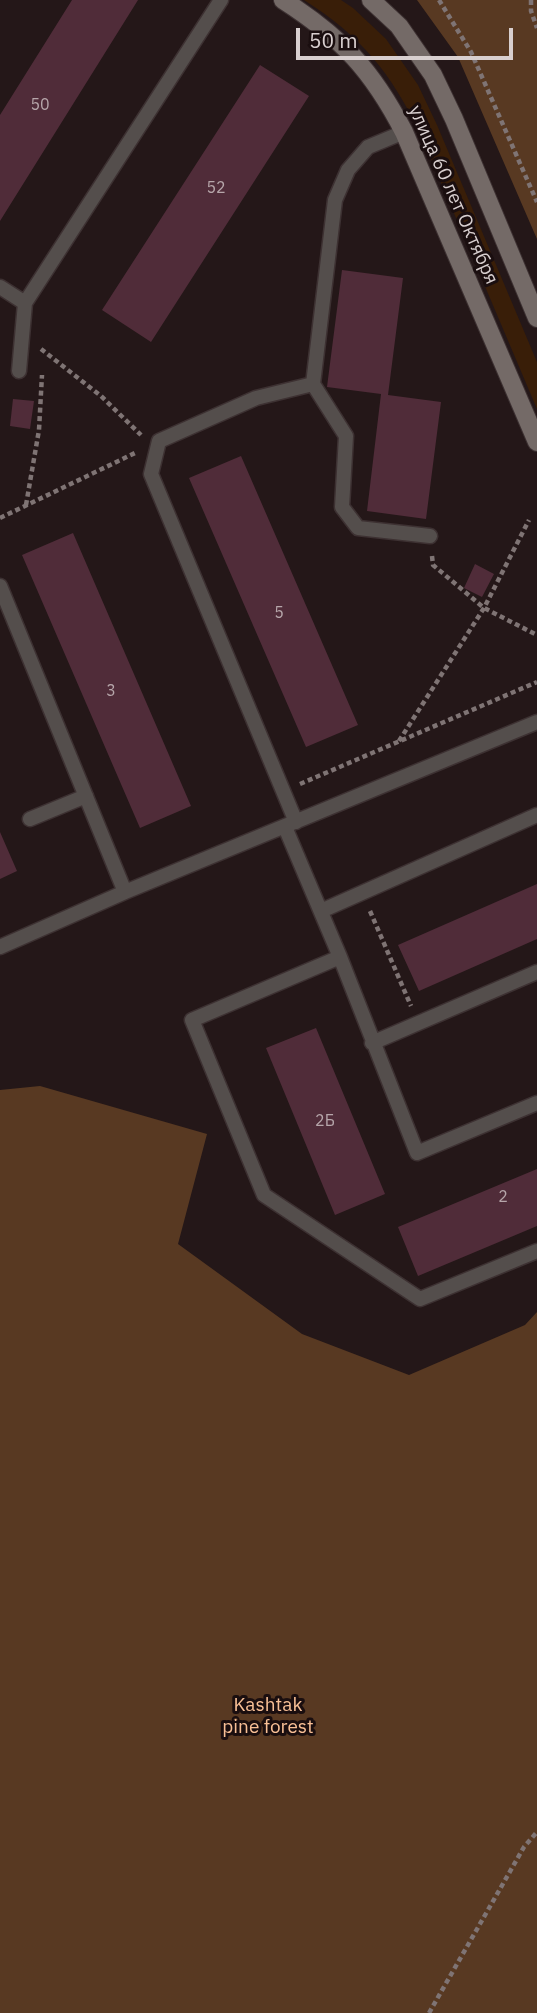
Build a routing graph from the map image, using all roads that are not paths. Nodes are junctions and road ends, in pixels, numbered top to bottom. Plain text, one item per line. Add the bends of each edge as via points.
1 (221, 0) edge
2 (283, 0) edge
3 (371, 0) edge
4 (404, 132) junction
5 (0, 287) edge
6 (25, 303) junction
7 (537, 318) edge
8 (19, 371) dead end
9 (313, 384) junction
10 (537, 442) edge
11 (430, 536) road end
12 (0, 586) edge
13 (537, 722) edge
14 (86, 796) junction
15 (537, 815) edge
16 (30, 819) dead end
17 (291, 825) junction
18 (125, 892) junction
19 (321, 911) junction
20 (0, 947) edge
21 (340, 957) junction
22 (537, 972) edge
23 (372, 1043) junction
24 (537, 1103) edge
25 (537, 1251) edge

1 - 6 lane
2 - 4 main road, улица 60 лет Октября via 358,59
3 - 7 main road, улица 60 лет Октября via 399,26 433,75
4 - 9 lane via 368,147 348,170 335,201
4 - 10 main road, улица 60 лет Октября
5 - 6 lane
6 - 8 lane
9 - 11 lane via 346,436 342,507 358,528
9 - 17 lane via 256,398 155,443 151,474 284,791
12 - 14 lane
13 - 17 lane
14 - 16 lane
14 - 18 lane
15 - 19 lane
17 - 18 lane
17 - 19 lane
18 - 20 lane
19 - 21 lane
21 - 23 lane
21 - 25 lane via 192,1020 264,1195 420,1299
22 - 23 lane
23 - 24 lane via 417,1153

